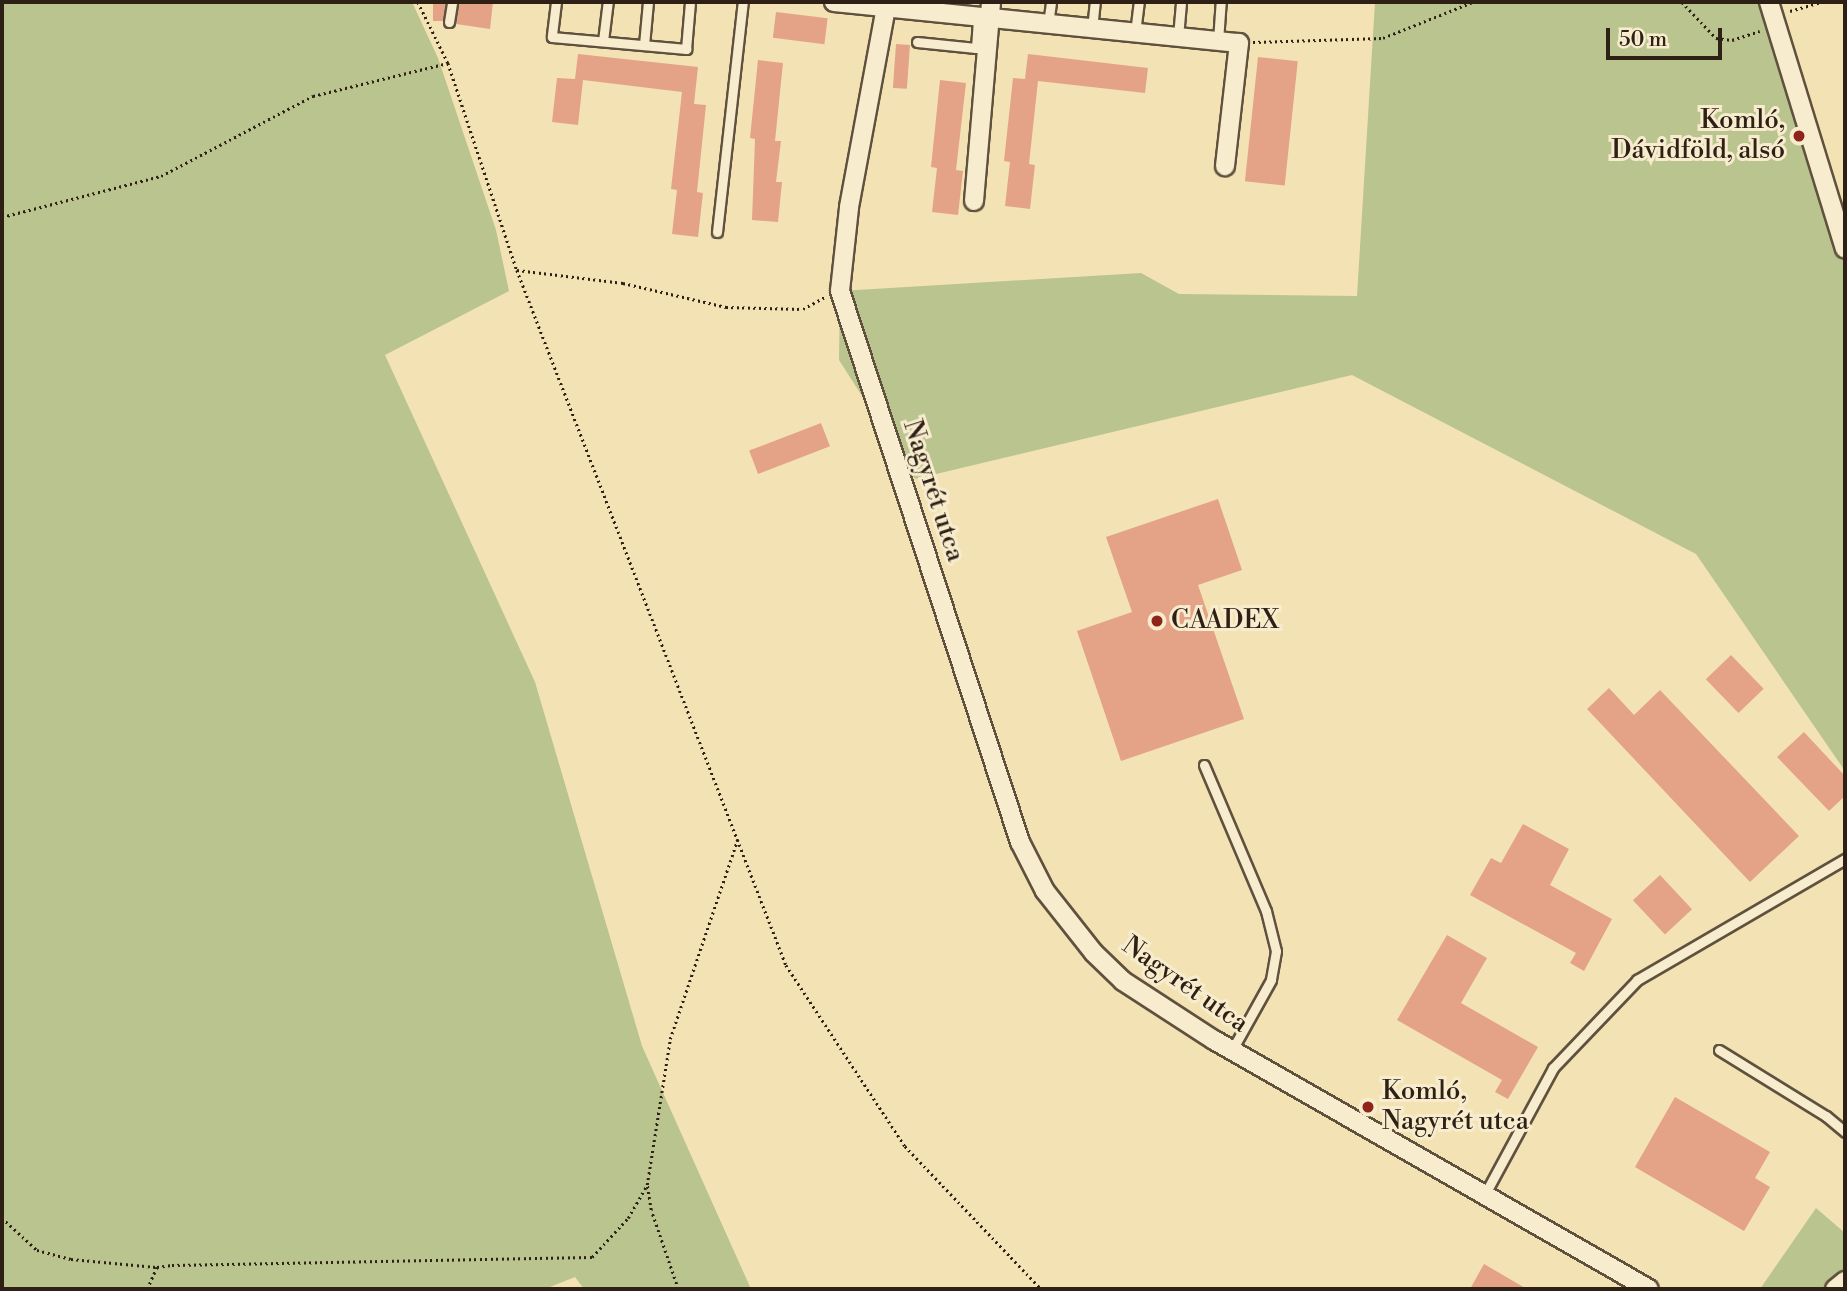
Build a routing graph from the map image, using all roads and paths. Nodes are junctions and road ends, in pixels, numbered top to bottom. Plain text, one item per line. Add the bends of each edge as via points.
1 (418, 2) edge
2 (452, 2) edge
3 (556, 2) edge
4 (608, 2) edge
5 (648, 2) edge
6 (690, 2) edge
7 (743, 2) edge
8 (834, 2) edge
9 (844, 2) edge
10 (1051, 2) edge
11 (1095, 2) edge
12 (1139, 2) edge
13 (1181, 2) edge
14 (1221, 2) edge
15 (1473, 2) edge
16 (1682, 2) edge
17 (1822, 2) edge
18 (886, 5) edge
19 (986, 13) edge
20 (1773, 14) edge
21 (449, 22) dead end
22 (1048, 25) junction
23 (1092, 29) junction
24 (1135, 33) junction
25 (1178, 37) junction
26 (603, 41) junction
27 (1218, 41) junction
28 (917, 42) dead end
29 (1239, 43) junction
30 (644, 45) junction
31 (447, 63) junction
32 (1225, 166) dead end
33 (974, 201) dead end
34 (2, 217) edge
35 (717, 232) dead end
36 (1845, 249) edge
37 (517, 270) junction
38 (840, 291) junction
39 (1204, 765) dead end
40 (738, 836) junction
41 (1845, 859) edge
42 (1719, 1050) dead end
43 (1232, 1051) junction
44 (1845, 1132) edge
45 (647, 1185) junction
46 (1485, 1194) junction
47 (2, 1218) edge
48 (157, 1267) junction
49 (1845, 1281) edge
50 (147, 1289) edge
51 (678, 1289) edge
52 (1041, 1289) edge
53 (1649, 1289) edge
54 (1835, 1289) edge

1 - 31 path
2 - 21 lane
3 - 26 lane via 552,37
4 - 26 lane
5 - 30 lane
6 - 30 lane via 686,49
7 - 35 lane
8 - 9 street
9 - 18 street
10 - 22 lane
11 - 23 lane
12 - 24 lane
13 - 25 lane
14 - 27 lane
15 - 29 path via 1383,38
16 - 20 path via 1716,38 1732,40
17 - 20 path
18 - 19 street
18 - 38 street via 849,208
19 - 22 street
19 - 28 lane via 976,48
19 - 33 street
20 - 36 street
22 - 23 street
23 - 24 street
24 - 25 street
25 - 27 street
26 - 30 lane
27 - 29 street
29 - 32 street
31 - 34 path via 313,96 161,176
31 - 37 path
37 - 38 path via 623,284 726,307 803,309
37 - 40 path
38 - 43 street, Nagyrét utca via 1020,842 1045,891 1094,953 1123,981
39 - 43 lane via 1266,911 1276,951 1271,980
40 - 45 path via 670,1039
40 - 52 path via 786,965 905,1146
41 - 46 lane via 1637,980 1553,1068
42 - 44 lane via 1826,1115
43 - 46 street, Nagyrét utca
45 - 48 path via 628,1218 592,1257
45 - 51 path
46 - 53 street, Nagyrét utca
47 - 48 path via 37,1250 71,1259
48 - 50 path
49 - 54 street

